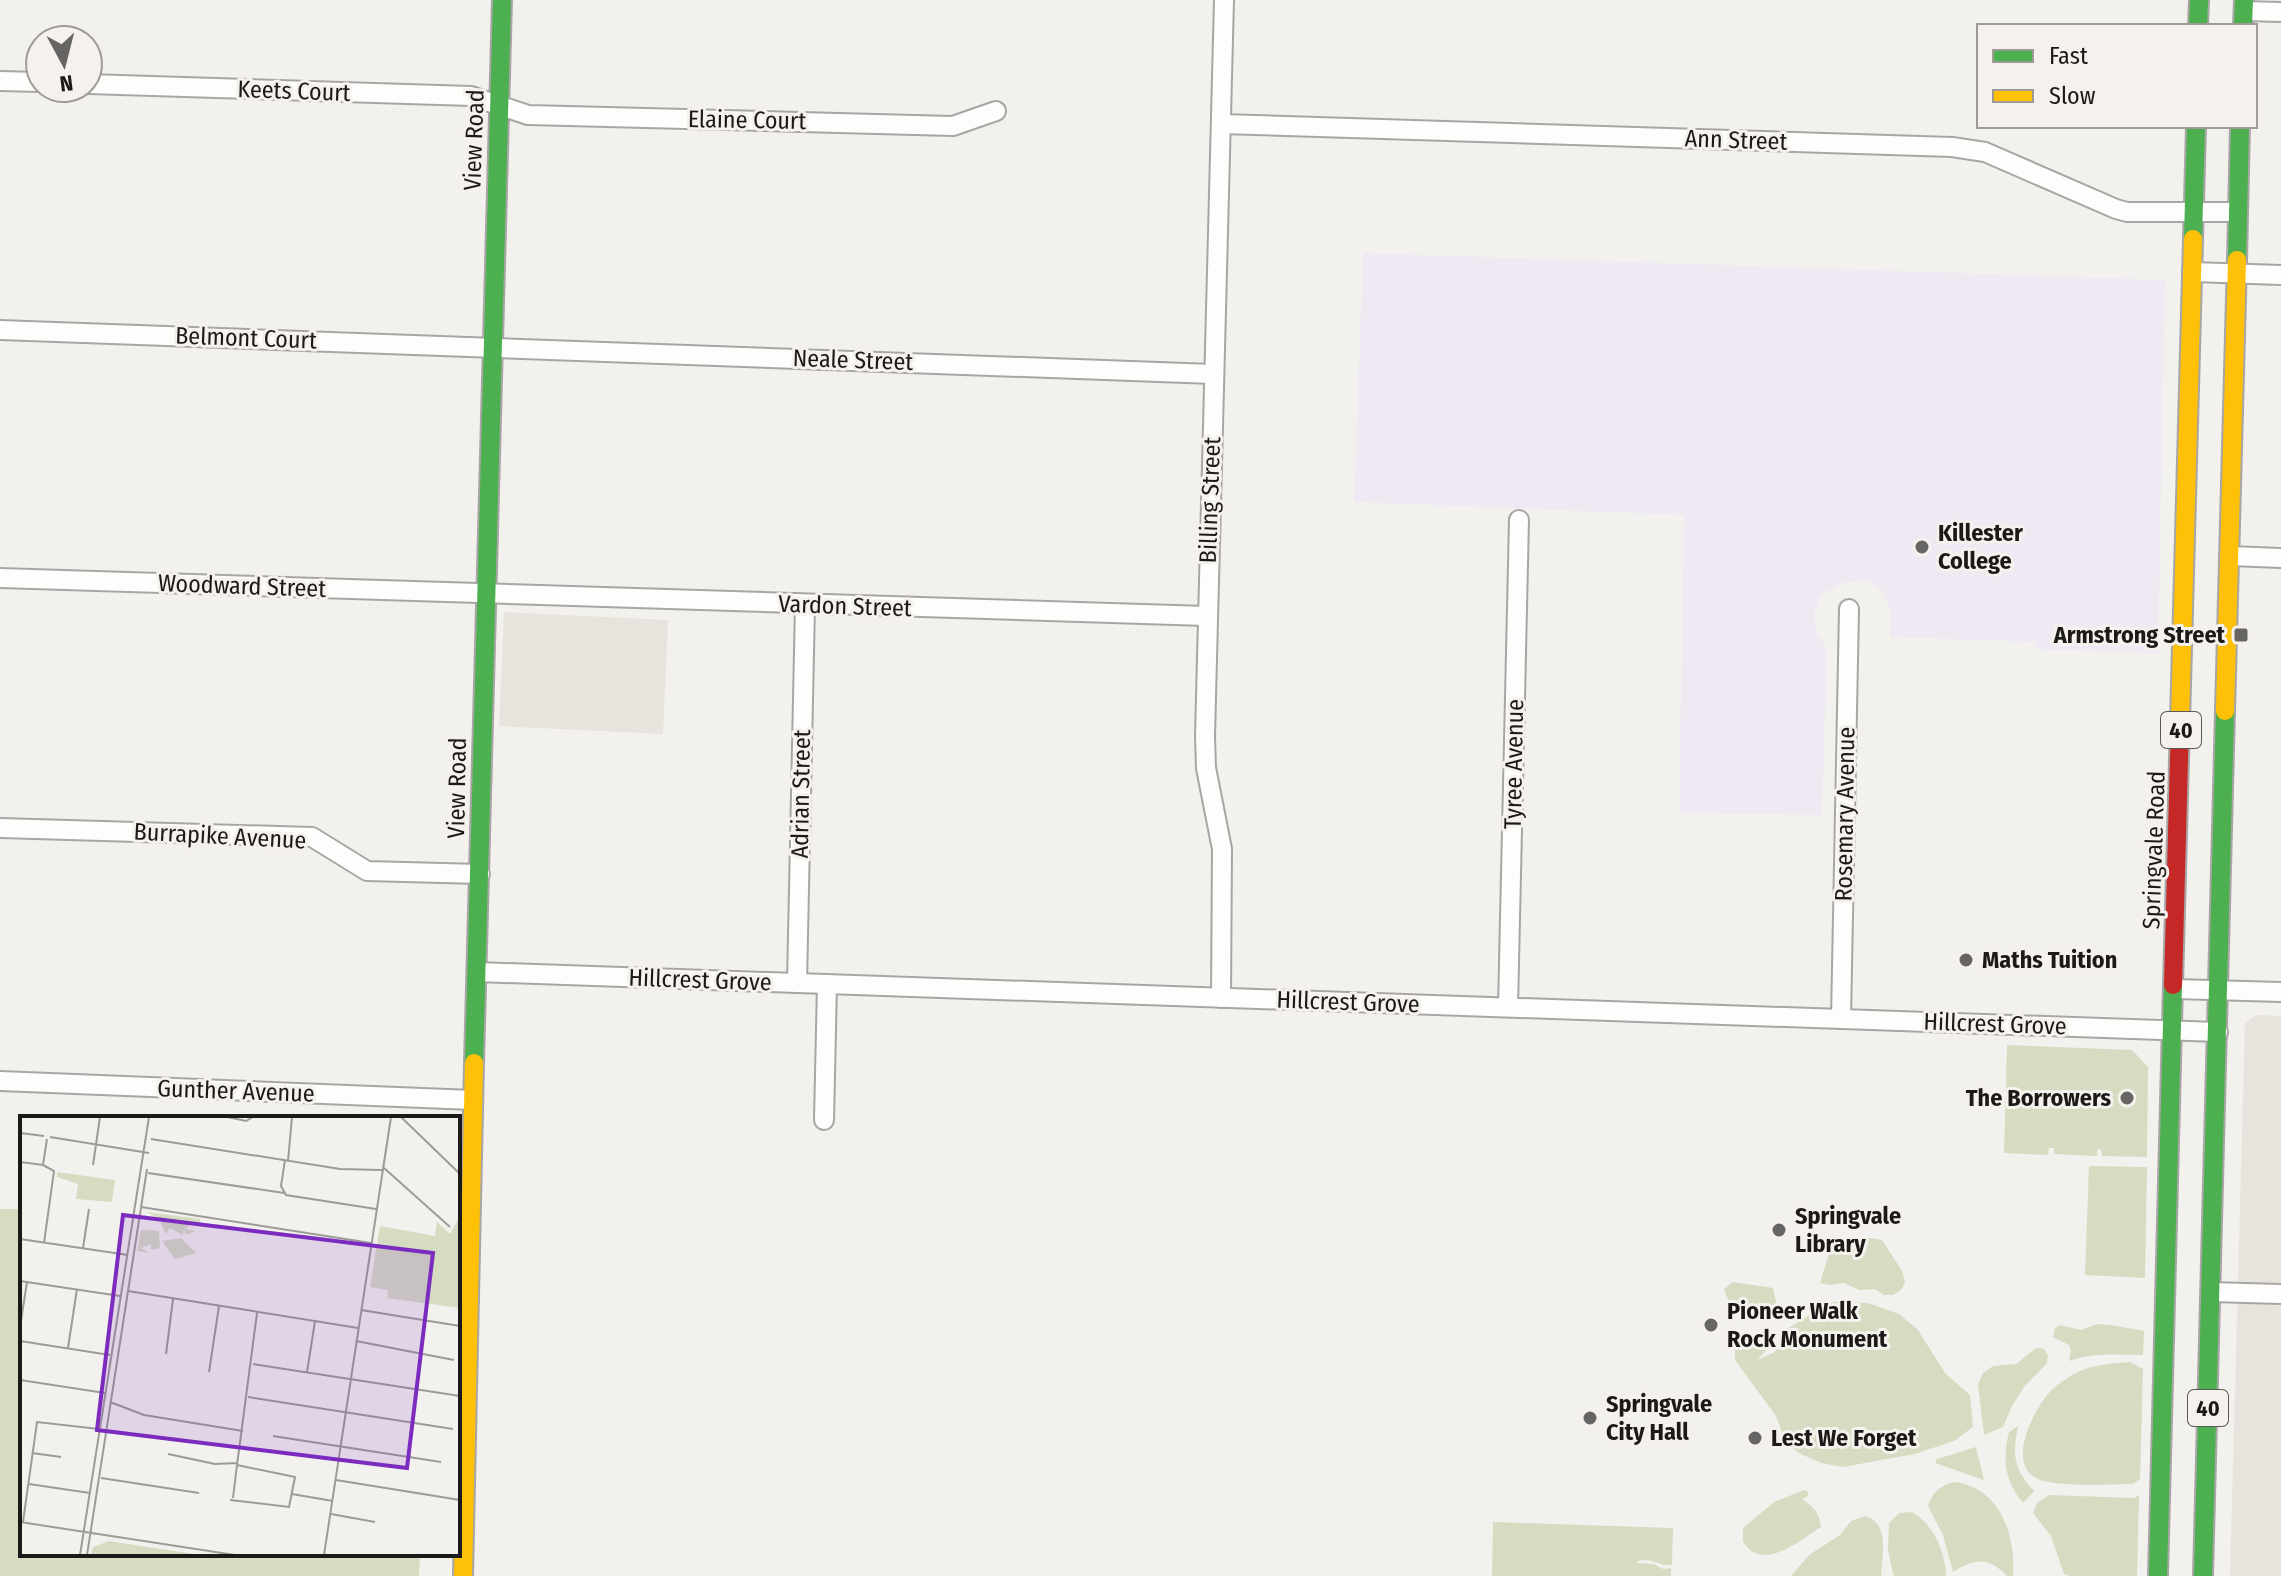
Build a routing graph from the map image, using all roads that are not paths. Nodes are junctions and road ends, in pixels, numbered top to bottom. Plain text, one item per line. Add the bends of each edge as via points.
1 (502, 0) edge
2 (1224, 0) edge
3 (2199, 0) edge
4 (2244, 12) edge
5 (2281, 12) edge
6 (2198, 24) edge
7 (0, 81) edge
8 (24, 82) edge
9 (104, 85) edge
10 (499, 104) junction
11 (996, 111) dead end
12 (1221, 124) junction
13 (2196, 128) edge
14 (2240, 128) edge
15 (2193, 212) junction
16 (2238, 212) junction
17 (2192, 272) junction
18 (2236, 274) junction
19 (2281, 275) edge
20 (0, 330) edge
21 (492, 346) junction
22 (1213, 374) junction
23 (1519, 520) dead end
24 (2230, 556) junction
25 (2281, 558) edge
26 (0, 578) edge
27 (485, 594) junction
28 (805, 605) junction
29 (1849, 609) dead end
30 (1206, 616) junction
31 (0, 828) edge
32 (480, 874) junction
33 (477, 972) junction
34 (797, 983) junction
35 (827, 984) junction
36 (2175, 989) junction
37 (2220, 990) junction
38 (2281, 992) edge
39 (1221, 998) junction
40 (1508, 1007) junction
41 (1841, 1019) junction
42 (2174, 1030) junction
43 (2218, 1032) junction
44 (0, 1081) edge
45 (473, 1100) junction
46 (824, 1120) dead end
47 (2211, 1292) junction
48 (2281, 1294) edge
49 (2182, 1518) junction
50 (463, 1576) edge
51 (2158, 1576) edge
52 (2203, 1576) edge

1 - 10 main road, View Road
2 - 12 street, Billing Street
3 - 6 main road
4 - 5 street
7 - 8 street
9 - 10 street, Keets Court via 471,96
10 - 11 street, Elaine Court via 528,115 953,126
10 - 21 main road, View Road
12 - 15 street, Ann Street via 1965,148 2116,209
12 - 22 street, Billing Street
13 - 15 main road, Springvale Road / 40
14 - 16 main road, Springvale Road / 40
15 - 16 street, Ann Street
15 - 17 main road, Springvale Road / 40
16 - 18 main road, Springvale Road / 40
17 - 18 street
17 - 36 main road, Springvale Road / 40
18 - 19 street
18 - 24 main road, Springvale Road / 40
20 - 21 street, Belmont Court
21 - 22 street, Neale Street
21 - 27 main road, View Road
22 - 30 street, Billing Street
23 - 40 street, Tyree Avenue
24 - 25 street
24 - 37 main road, Springvale Road / 40
26 - 27 street, Woodward Street
27 - 28 street, Vardon Street
27 - 32 main road, View Road
28 - 30 street, Vardon Street
28 - 34 street, Adrian Street
29 - 41 street, Rosemary Avenue
30 - 39 street, Billing Street via 1206,768 1222,849
31 - 32 street, Burrapike Avenue via 312,837 367,871
32 - 33 main road, View Road
33 - 34 street, Hillcrest Grove
33 - 45 main road, View Road
34 - 35 street, Hillcrest Grove
35 - 39 street, Hillcrest Grove
35 - 46 street
36 - 37 street
36 - 42 main road, Springvale Road / 40
37 - 38 street
37 - 43 main road, Springvale Road / 40
39 - 40 street, Hillcrest Grove
40 - 41 street, Hillcrest Grove
41 - 42 street, Hillcrest Grove
42 - 43 street, Hillcrest Grove
42 - 49 main road, Springvale Road / 40
43 - 47 main road, Springvale Road / 40
44 - 45 street, Gunther Avenue
45 - 50 main road, View Road
47 - 48 street
47 - 49 main road, Springvale Road / 40
49 - 51 main road, Springvale Road / 40
49 - 52 main road, Springvale Road / 40

